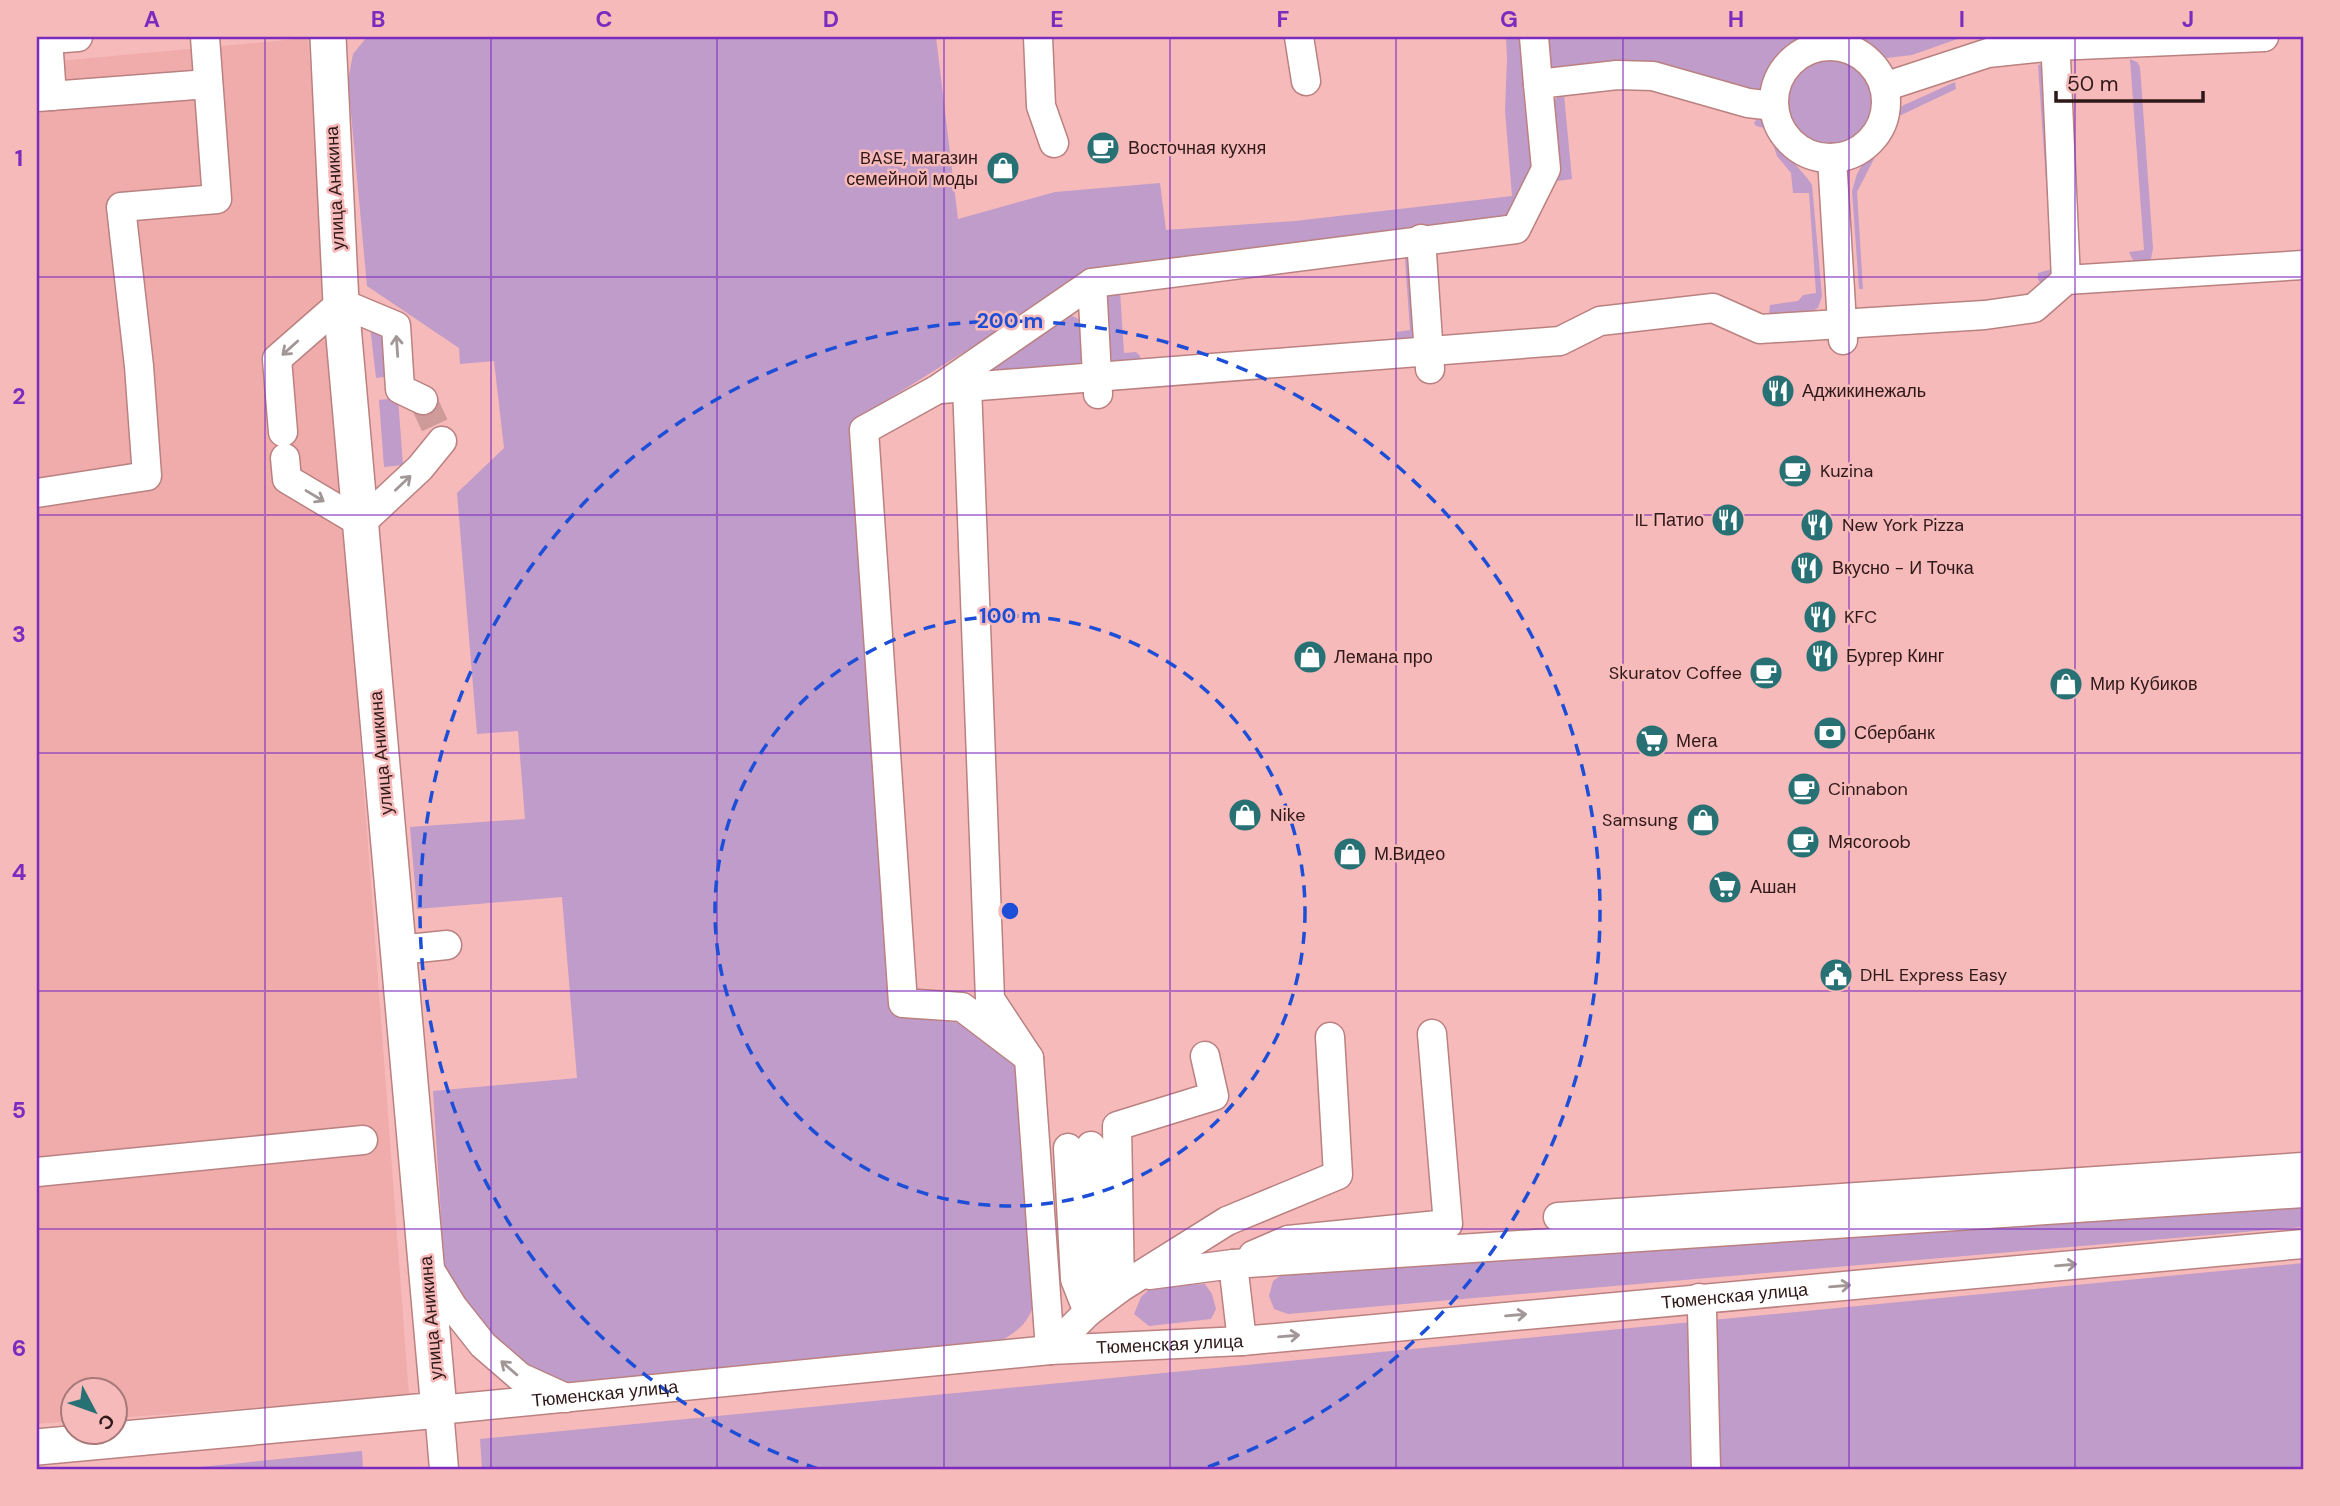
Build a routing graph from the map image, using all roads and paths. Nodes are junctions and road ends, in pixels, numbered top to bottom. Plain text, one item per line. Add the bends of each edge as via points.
1 (78, 37) edge
2 (205, 37) edge
3 (328, 37) edge
4 (1038, 37) edge
5 (1299, 37) edge
6 (1534, 37) edge
7 (2264, 37) edge
8 (42, 39) edge
9 (1825, 41) edge
10 (2055, 41) edge
11 (1306, 81) dead end
12 (208, 84) junction
13 (1538, 84) junction
14 (1884, 88) junction
15 (44, 97) edge
16 (1774, 106) junction
17 (1054, 143) dead end
18 (1832, 158) junction
19 (1421, 239) junction
20 (2303, 265) edge
21 (2066, 280) junction
22 (1092, 283) junction
23 (341, 303) junction
24 (1842, 332) junction
25 (1429, 360) junction
26 (967, 385) junction
27 (1097, 385) junction
28 (938, 389) junction
29 (422, 400) tunnel mouth
30 (442, 441) dead end
31 (37, 493) edge
32 (361, 523) junction
33 (447, 945) dead end
34 (398, 950) junction
35 (1432, 1034) dead end
36 (1330, 1037) dead end
37 (1205, 1056) dead end
38 (1030, 1059) junction
39 (363, 1140) dead end
40 (1079, 1147) dead end
41 (2303, 1167) edge
42 (37, 1172) edge
43 (2303, 1193) edge
44 (1558, 1217) dead end
45 (2303, 1244) edge
46 (426, 1264) junction
47 (1233, 1264) junction
48 (1130, 1282) junction
49 (1699, 1298) junction
50 (1088, 1312) junction
51 (1242, 1341) junction
52 (1050, 1350) junction
53 (569, 1399) junction
54 (439, 1410) junction
55 (37, 1447) edge
56 (444, 1469) edge
57 (1706, 1469) edge

1 - 8 street
2 - 12 street
3 - 23 main road, улица Аникина
4 - 17 street via 1041,106
5 - 11 street
6 - 13 street
7 - 10 street
8 - 15 street
9 - 14 street via 1868,61
9 - 16 street via 1794,59 1782,72
10 - 14 street via 1988,53
10 - 21 street
12 - 15 street
12 - 31 street via 217,200 121,207 147,476
13 - 16 street via 1653,76
13 - 19 street via 1546,169 1517,229
14 - 18 street via 1884,112 1875,135 1863,147
16 - 18 street via 1778,123 1799,149
18 - 24 street
19 - 22 street
19 - 25 street
20 - 21 street
21 - 24 street via 2034,307
22 - 27 street
22 - 28 street
29 -> 23 street via 400,389 396,326
23 - 32 main road, улица Аникина
23 -> 32 street via 277,359 287,479
24 - 25 street via 1760,329 1713,308 1600,321 1560,341
25 - 27 street
26 - 27 street
26 - 28 street
26 - 38 street via 980,545 990,999
28 - 38 street via 864,430 903,1003 962,1007
32 -> 30 street
32 - 34 main road, улица Аникина
33 - 34 street
34 - 46 main road, улица Аникина
35 - 47 street via 1448,1224 1288,1240
36 - 48 street via 1338,1175 1227,1221
37 - 48 street via 1214,1096 1117,1126
38 - 52 street
39 - 42 street
40 - 50 street via 1075,1279
41 - 44 street
43 - 47 street
49 -> 45 street, Тюменская улица
53 -> 46 street via 520,1377 483,1345
46 - 54 main road, улица Аникина
47 - 48 street
47 - 51 street
48 - 50 street
51 -> 49 street, Тюменская улица
49 - 57 street
50 - 52 street
51 - 52 street, Тюменская улица
52 - 53 street, Тюменская улица
53 - 54 street, Тюменская улица
54 - 55 main road, Тюменская улица
54 - 56 street, улица Аникина

